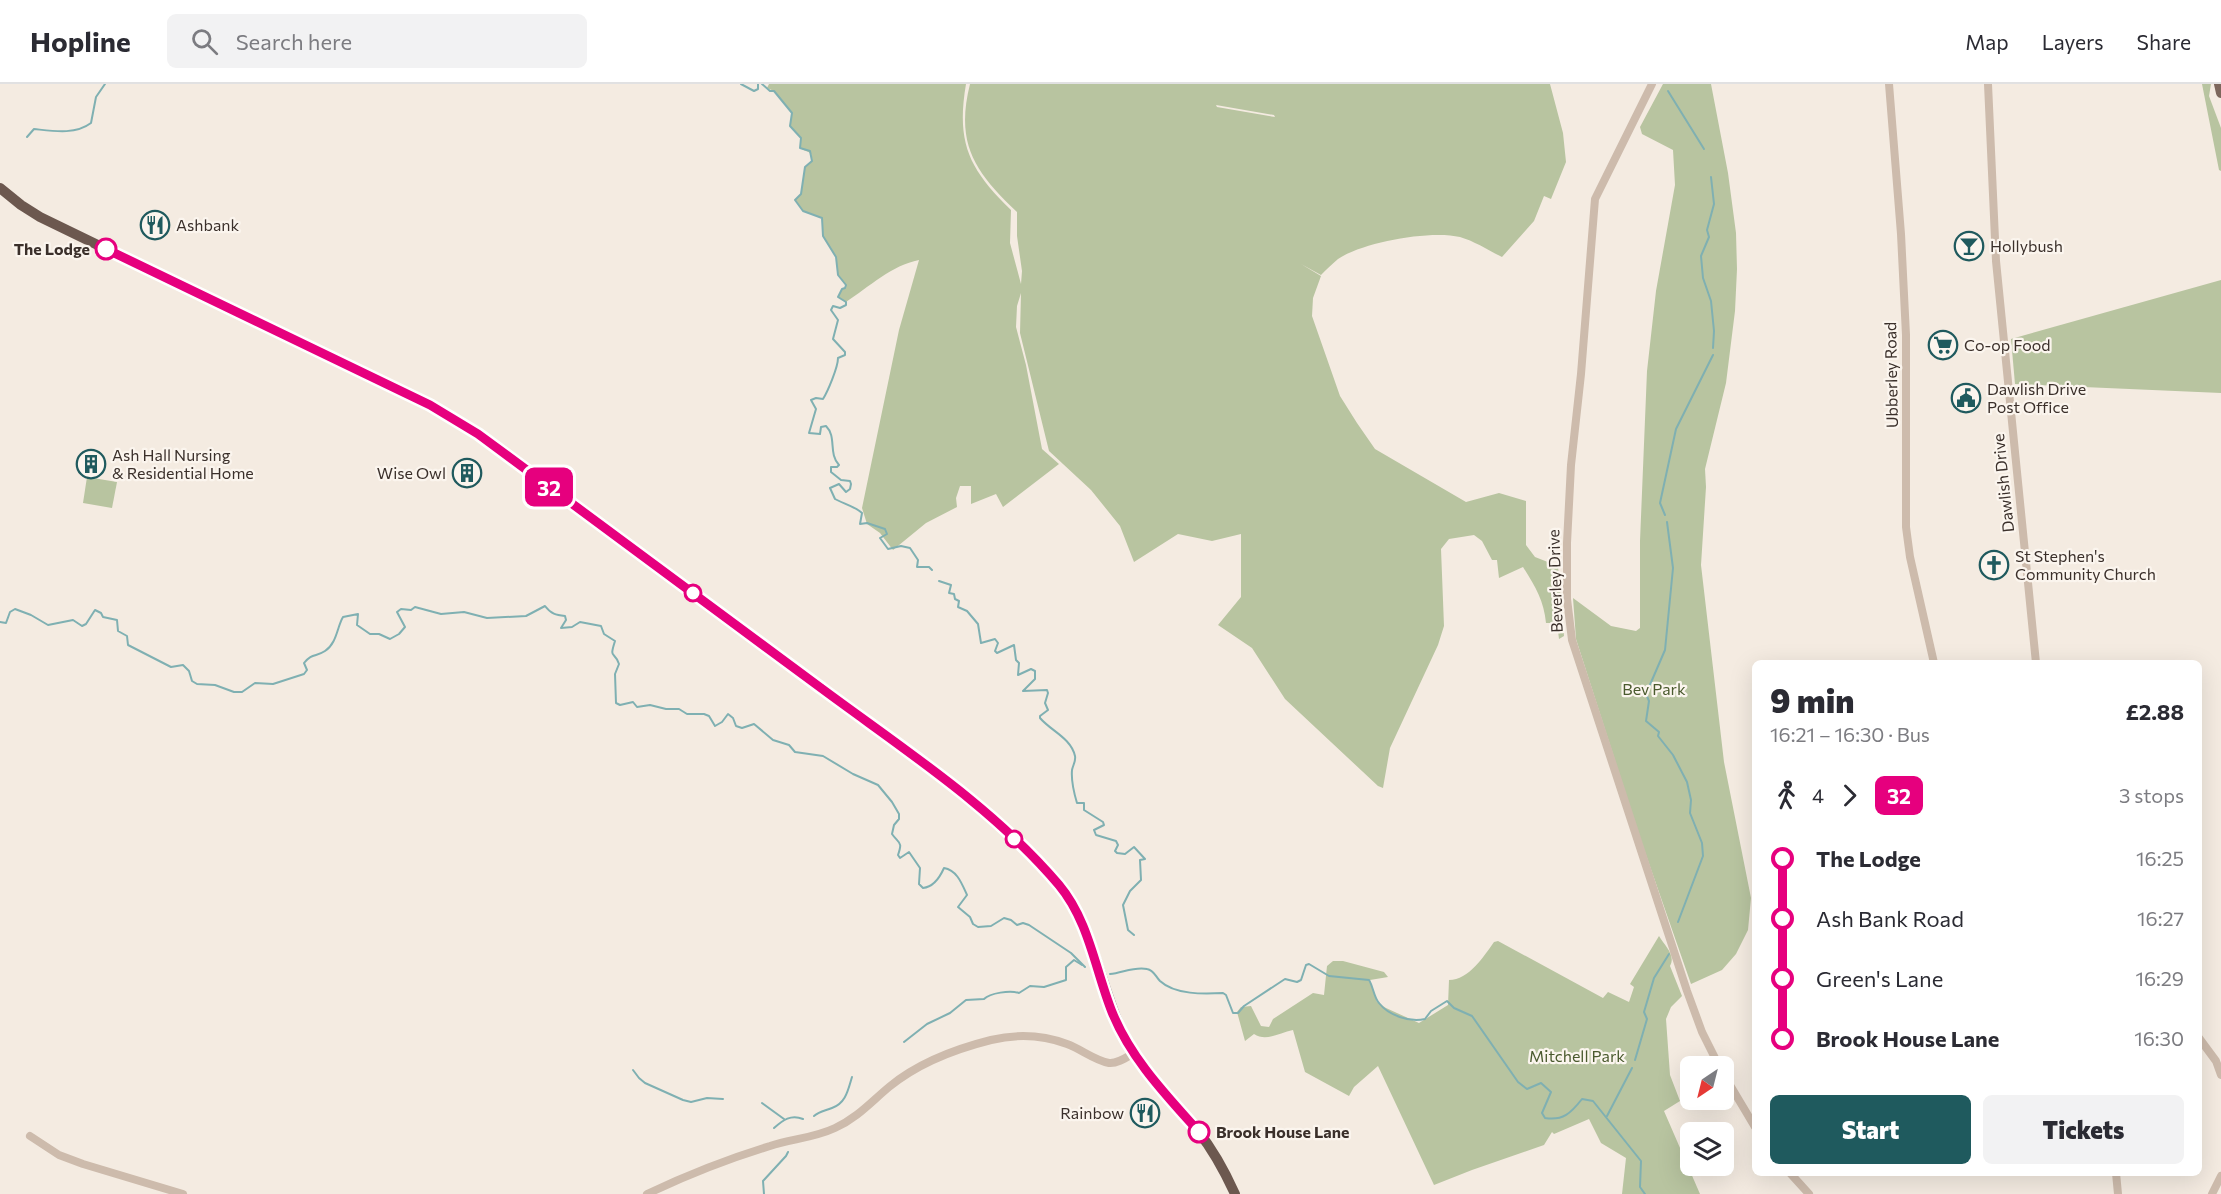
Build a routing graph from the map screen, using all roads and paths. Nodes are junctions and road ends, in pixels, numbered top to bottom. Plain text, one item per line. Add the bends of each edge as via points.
1 (1652, 84) edge
2 (1889, 84) edge
3 (1988, 84) edge
4 (2219, 84) edge
5 (2221, 93) edge
6 (0, 188) edge
7 (1933, 660) edge
8 (2036, 660) edge
9 (2202, 1042) edge
10 (1134, 1053) junction
11 (1714, 1056) edge
12 (2221, 1075) edge
13 (1734, 1092) edge
14 (1752, 1122) edge
15 (30, 1136) dead end
16 (1793, 1176) edge
17 (2116, 1176) edge
18 (2221, 1176) edge
19 (183, 1194) edge
20 (647, 1194) edge
21 (1235, 1194) edge
22 (1809, 1194) edge
23 (2118, 1194) edge
24 (2212, 1194) edge

1 - 11 street, Beverley Drive via 1595,199 1571,465 1567,599 1572,640 1687,991
2 - 7 street, Ubberley Road via 1906,335 1906,527
3 - 8 street, Dawlish Drive via 1996,261
4 - 5 main road
6 - 10 highway via 40,217 454,419 951,784 1022,846 1072,903 1113,1012
9 - 12 street
10 - 20 street via 1109,1063 1066,1043 1036,1036 971,1046 915,1070 862,1112 826,1133 712,1165
10 - 21 highway via 1199,1132
13 - 14 street
15 - 19 street via 59,1155
16 - 22 street
17 - 23 street
18 - 24 street

